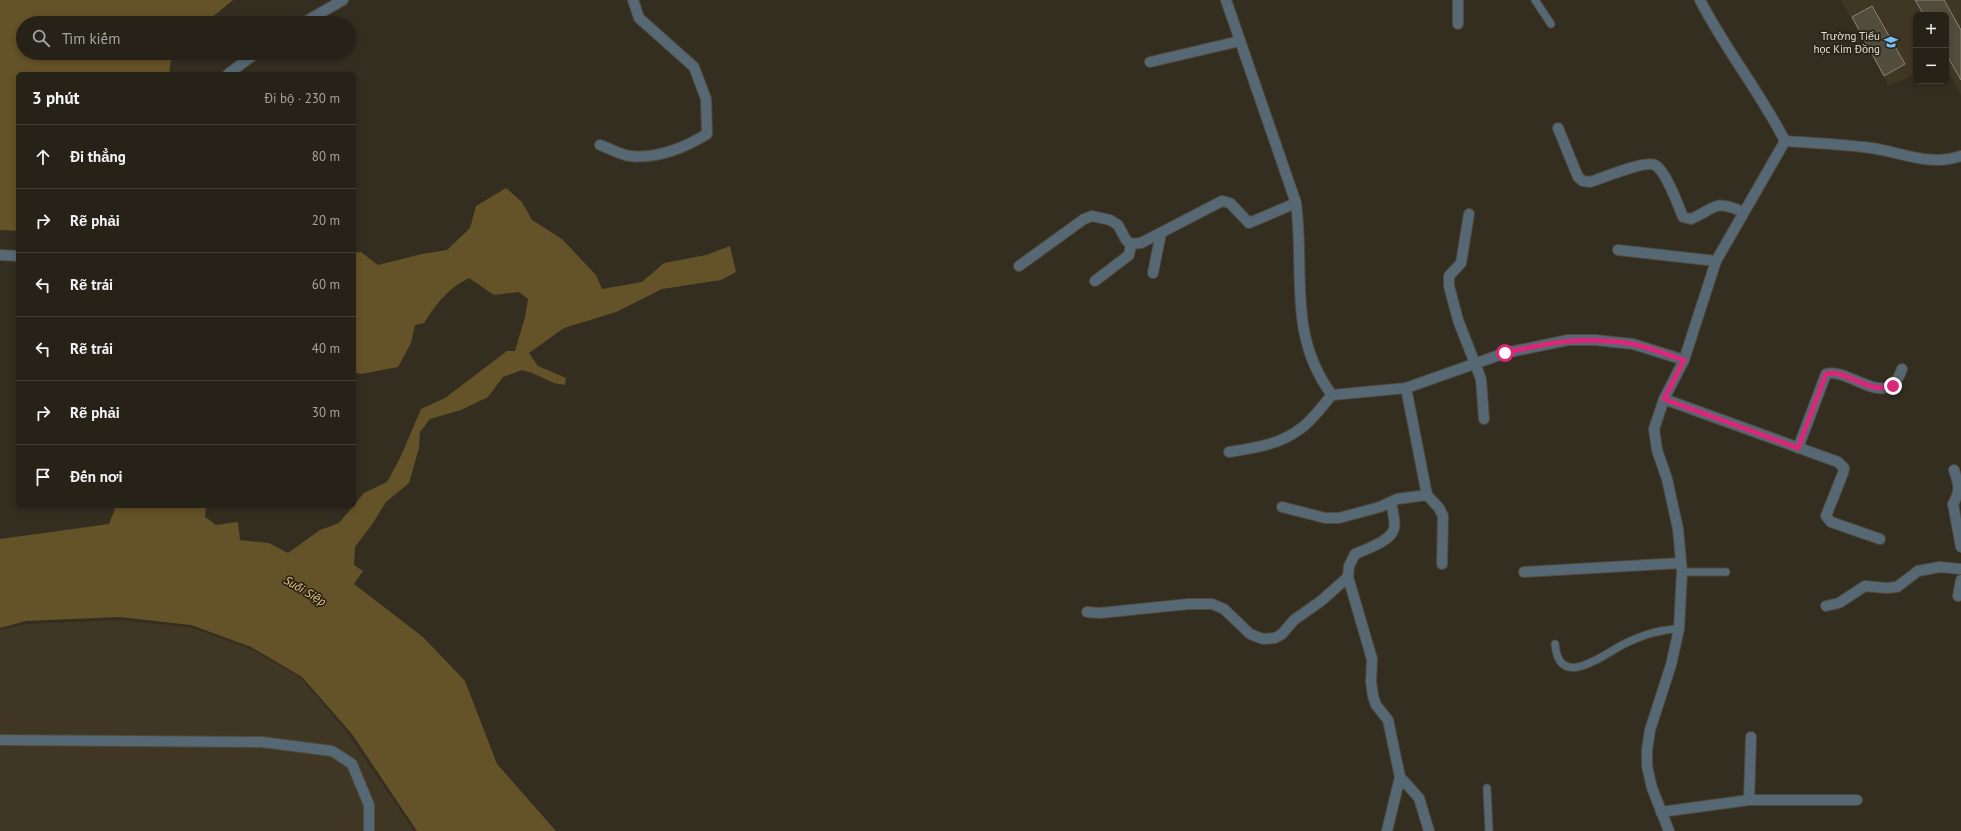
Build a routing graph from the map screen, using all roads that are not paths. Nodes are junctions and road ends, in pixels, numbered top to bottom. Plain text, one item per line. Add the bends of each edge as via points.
1 (343, 0) edge
2 (633, 0) edge
3 (1226, 0) edge
4 (1458, 0) edge
5 (1535, 0) edge
6 (1700, 0) edge
7 (315, 16) edge
8 (1458, 24) dead end
9 (1551, 24) dead end
10 (1240, 42) junction
11 (247, 60) edge
12 (1150, 62) dead end
13 (231, 72) edge
14 (1558, 128) dead end
15 (1785, 142) junction
16 (600, 145) dead end
17 (1961, 156) edge
18 (1296, 203) junction
19 (1743, 212) junction
20 (1469, 214) dead end
21 (1161, 233) junction
22 (1132, 244) junction
23 (1618, 250) dead end
24 (0, 255) edge
25 (16, 256) edge
26 (1716, 261) junction
27 (1019, 266) dead end
28 (1153, 273) dead end
29 (1095, 281) dead end
30 (1684, 360) junction
31 (1475, 362) junction
32 (1902, 369) dead end
33 (1406, 388) junction
34 (1332, 395) junction
35 (1664, 399) junction
36 (1484, 419) dead end
37 (1798, 448) junction
38 (1229, 452) dead end
39 (1954, 470) dead end
40 (1427, 495) junction
41 (1391, 502) junction
42 (1282, 507) dead end
43 (1880, 539) dead end
44 (1961, 548) edge
45 (1442, 564) dead end
46 (1682, 568) junction
47 (1961, 569) edge
48 (1524, 572) dead end
49 (1726, 572) dead end
50 (1348, 577) junction
51 (1961, 580) edge
52 (1958, 596) dead end
53 (1826, 606) dead end
54 (1087, 612) dead end
55 (1679, 629) junction
56 (1555, 644) dead end
57 (1751, 737) dead end
58 (0, 740) edge
59 (1400, 777) junction
60 (1487, 788) dead end
61 (1749, 800) junction
62 (1857, 800) dead end
63 (1661, 812) junction
64 (369, 831) edge
65 (1387, 831) edge
66 (1429, 831) edge
67 (1490, 831) edge
68 (1669, 831) edge

1 - 7 street
2 - 16 street via 639,18 694,67 706,100 707,134 692,143 660,155 629,156
3 - 10 street
4 - 8 street
5 - 9 lane
6 - 15 street via 1716,32 1764,104
10 - 12 street
10 - 18 street
11 - 13 street
14 - 19 street via 1578,177 1583,181 1590,182 1644,164 1654,165 1661,170 1683,217 1691,219 1719,205 1730,206
15 - 17 street via 1866,147 1919,159 1950,160
15 - 19 street
18 - 21 street via 1249,223 1230,203 1222,202
18 - 34 street via 1299,224 1301,318 1314,360
19 - 26 street
20 - 31 street via 1461,264 1449,276 1449,286 1458,320
21 - 22 street via 1141,243
21 - 28 street
22 - 27 street via 1126,240 1118,225 1110,220 1092,216
22 - 29 street via 1129,255
23 - 26 street
24 - 25 street
26 - 30 street
30 - 31 street via 1633,344 1568,340 1525,348
30 - 35 street
31 - 33 street
31 - 36 street via 1480,379
32 - 37 street via 1893,386 1886,388 1859,383 1832,372 1826,374
33 - 34 street
33 - 40 street
34 - 38 street via 1301,429 1281,440
35 - 37 street
35 - 46 street via 1654,429 1678,529
37 - 43 street via 1838,462 1844,468 1826,512 1831,522
39 - 44 street via 1961,490 1953,504
40 - 41 street
40 - 45 street via 1444,516
41 - 42 street via 1339,518 1325,518
41 - 50 street via 1394,528 1391,535 1355,554 1349,566
46 - 48 street
46 - 49 lane
46 - 55 street
47 - 53 street via 1940,567 1918,571 1897,587 1865,586 1839,603
50 - 54 street via 1275,638 1263,639 1250,634 1224,609 1212,604
50 - 59 street via 1372,659 1373,696 1376,705 1388,720
51 - 52 street
55 - 56 lane via 1666,629 1648,634 1582,667 1569,667 1561,663 1556,655
55 - 63 street via 1671,665 1650,730 1647,750 1647,766
57 - 61 street
58 - 64 street via 262,742 332,751 352,764 369,805
59 - 65 street
59 - 66 street via 1419,798
60 - 67 lane
61 - 62 street
61 - 63 street
63 - 68 street

